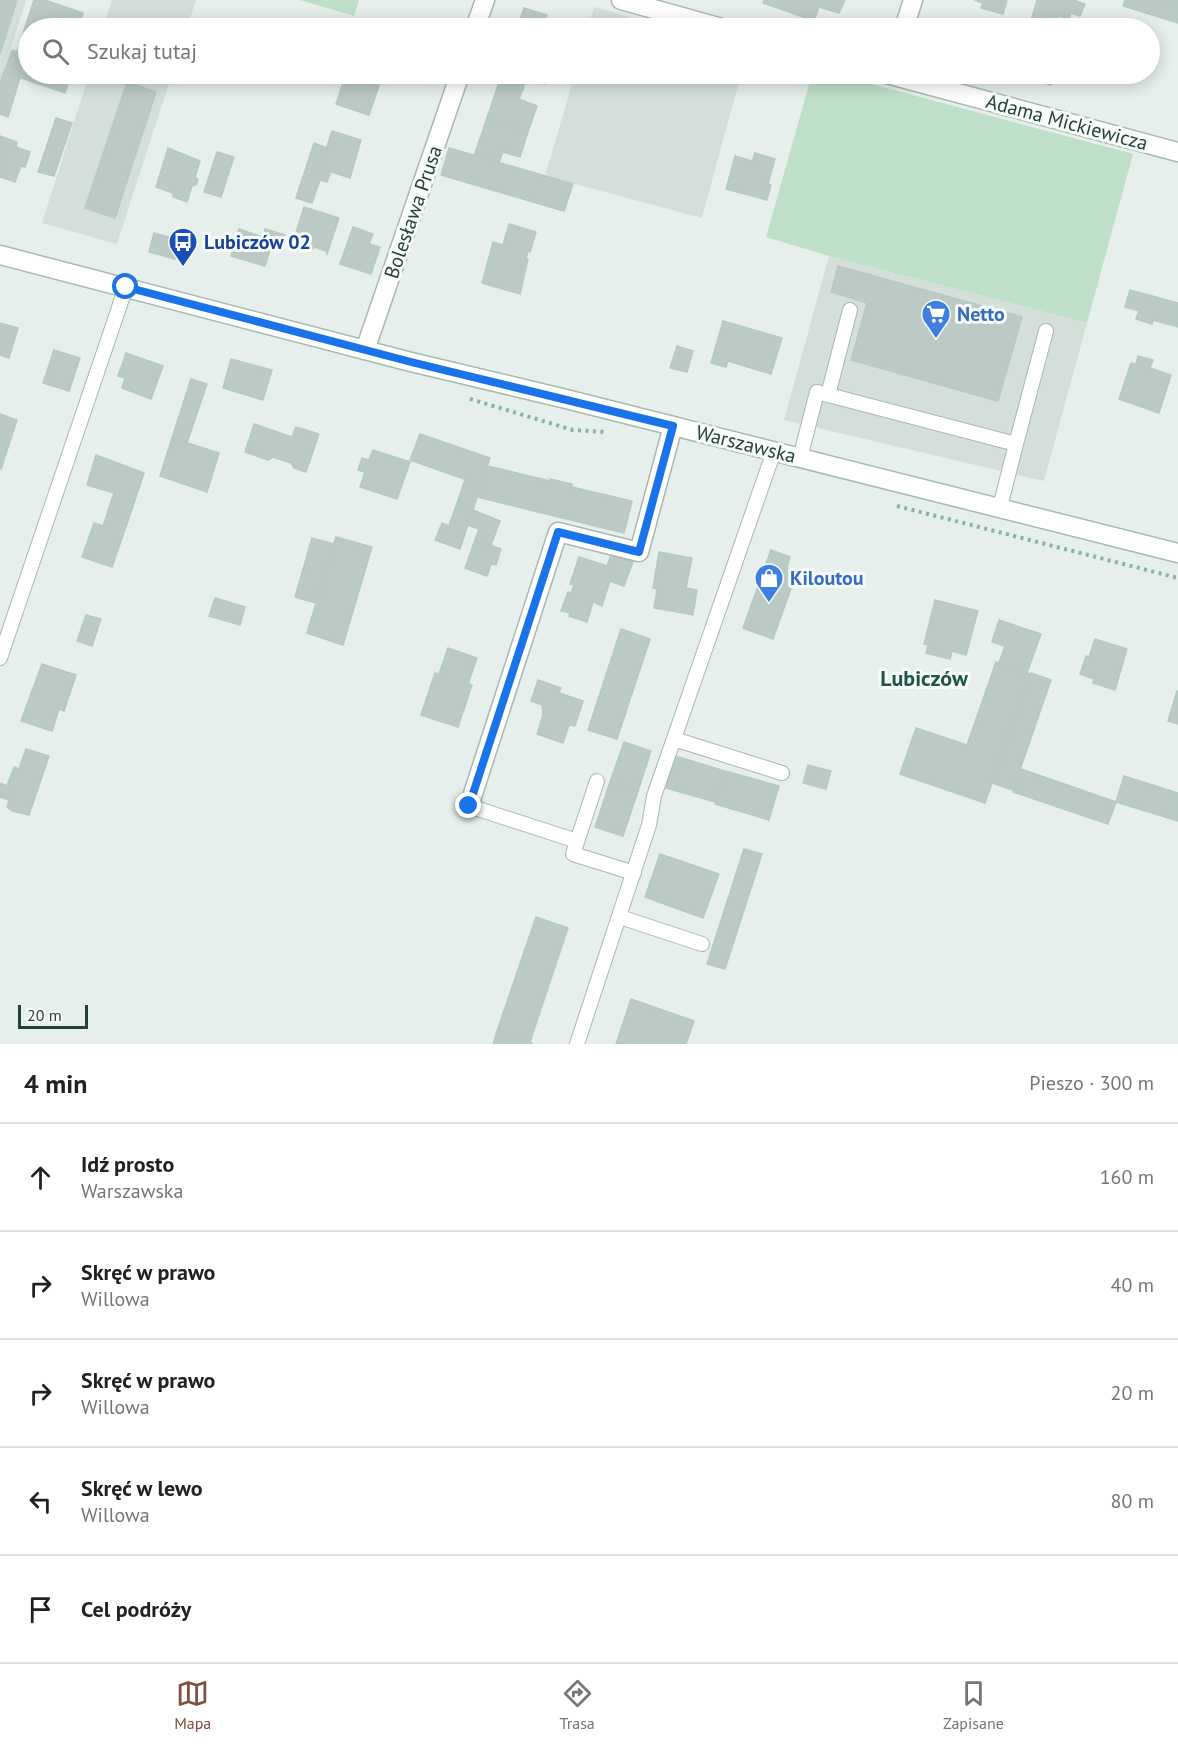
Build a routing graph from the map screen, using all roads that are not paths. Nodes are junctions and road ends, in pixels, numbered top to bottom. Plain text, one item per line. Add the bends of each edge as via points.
1 (485, 0) edge
2 (621, 0) edge
3 (913, 0) edge
4 (479, 18) edge
5 (686, 18) edge
6 (907, 18) edge
7 (457, 84) edge
8 (925, 84) edge
9 (1178, 152) edge
10 (0, 255) edge
11 (126, 287) junction
12 (850, 310) dead end
13 (1046, 331) dead end
14 (365, 350) junction
15 (828, 395) junction
16 (673, 426) junction
17 (1016, 444) junction
18 (774, 451) junction
19 (800, 458) junction
20 (1000, 507) junction
21 (1178, 553) edge
22 (0, 658) edge
23 (674, 739) junction
24 (782, 773) dead end
25 (597, 781) dead end
26 (469, 806) joint
27 (577, 842) junction
28 (634, 873) junction
29 (620, 917) junction
30 (702, 944) dead end
31 (577, 1044) edge

1 - 4 street
2 - 5 street
3 - 6 street
7 - 14 street, Bolesława Prusa
8 - 9 street, Adama Mickiewicza
10 - 11 street, Warszawska
11 - 14 street, Warszawska
11 - 22 lane
12 - 15 lane
13 - 17 lane
14 - 16 street, Warszawska
15 - 17 lane
15 - 19 lane via 817,392
16 - 18 street, Warszawska
16 - 26 street via 639,552 558,532
17 - 20 lane
18 - 19 street, Warszawska
18 - 23 lane
19 - 20 street, Warszawska
20 - 21 street, Warszawska
23 - 24 lane
23 - 28 lane
25 - 27 lane
26 - 27 lane
27 - 28 lane via 573,854
28 - 29 lane
29 - 30 lane
29 - 31 lane

